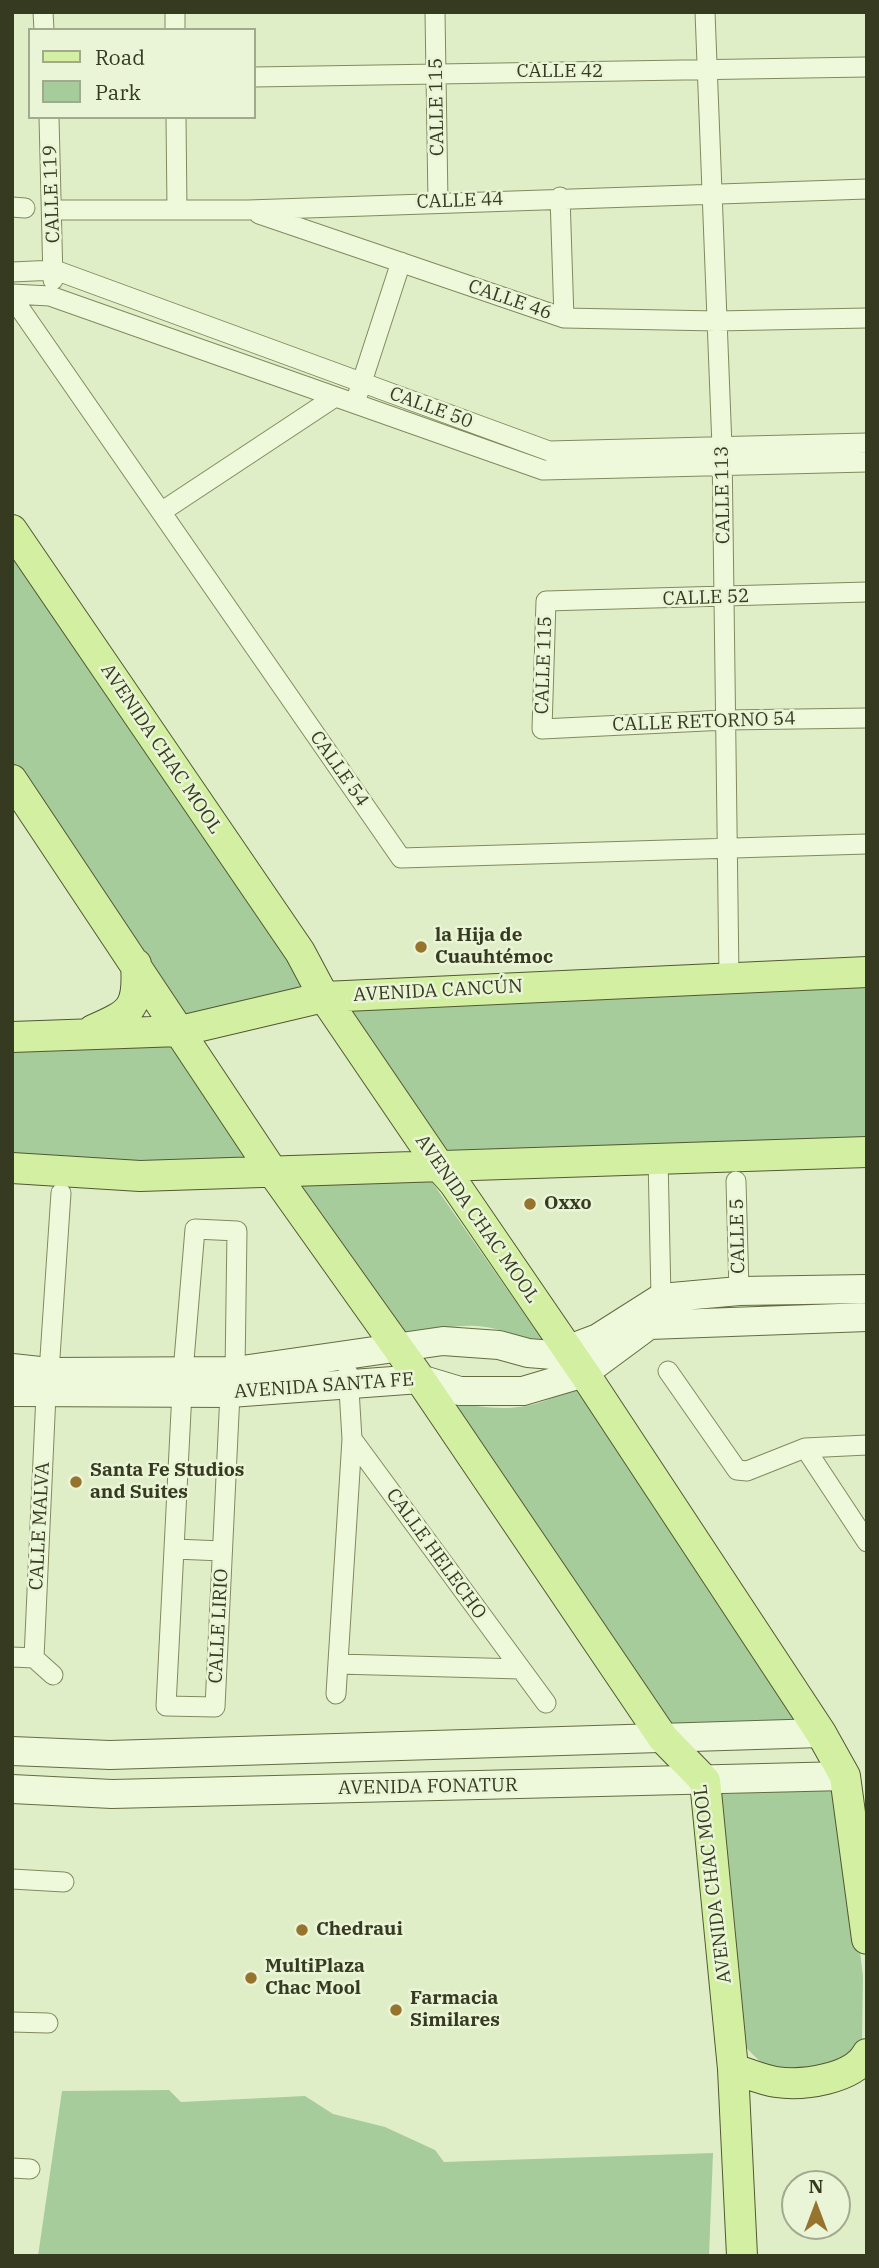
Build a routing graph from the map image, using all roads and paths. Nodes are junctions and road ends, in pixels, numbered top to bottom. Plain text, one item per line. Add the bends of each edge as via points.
1 (435, 12) edge
2 (705, 12) edge
3 (867, 67) edge
4 (708, 71) junction
5 (437, 72) junction
6 (256, 77) edge
7 (49, 119) edge
8 (176, 119) edge
9 (867, 189) edge
10 (711, 194) junction
11 (560, 197) junction
12 (438, 202) junction
13 (53, 210) junction
14 (177, 210) junction
15 (248, 210) junction
16 (401, 262) junction
17 (55, 270) junction
18 (12, 272) edge
19 (12, 296) edge
20 (50, 296) junction
21 (564, 318) junction
22 (867, 318) edge
23 (717, 321) junction
24 (362, 382) junction
25 (345, 400) junction
26 (867, 443) edge
27 (722, 447) junction
28 (867, 462) edge
29 (723, 468) junction
30 (161, 512) junction
31 (12, 530) edge
32 (867, 592) edge
33 (724, 598) junction
34 (546, 601) joint
35 (867, 718) edge
36 (726, 720) junction
37 (542, 729) joint
38 (12, 780) edge
39 (867, 844) edge
40 (727, 848) junction
41 (136, 964) junction
42 (867, 972) edge
43 (729, 977) junction
44 (324, 997) junction
45 (180, 1031) junction
46 (83, 1034) junction
47 (12, 1037) edge
48 (867, 1152) edge
49 (658, 1157) junction
50 (12, 1168) edge
51 (272, 1171) junction
52 (450, 1172) junction
53 (736, 1181) dead end
54 (61, 1193) dead end
55 (867, 1289) edge
56 (739, 1291) junction
57 (661, 1298) junction
58 (867, 1317) edge
59 (397, 1347) junction
60 (344, 1355) junction
61 (576, 1362) junction
62 (12, 1368) edge
63 (668, 1371) dead end
64 (420, 1378) junction
65 (233, 1382) junction
66 (48, 1383) junction
67 (183, 1383) junction
68 (350, 1384) junction
69 (12, 1392) edge
70 (352, 1439) junction
71 (867, 1445) edge
72 (805, 1448) junction
73 (867, 1542) edge
74 (175, 1549) junction
75 (222, 1551) junction
76 (12, 1657) edge
77 (34, 1658) junction
78 (338, 1664) junction
79 (521, 1669) junction
80 (53, 1675) dead end
81 (336, 1694) dead end
82 (546, 1703) dead end
83 (821, 1733) junction
84 (663, 1738) junction
85 (12, 1751) edge
86 (110, 1755) junction
87 (845, 1776) junction
88 (705, 1780) junction
89 (12, 1789) edge
90 (112, 1794) junction
91 (12, 1879) edge
92 (64, 1882) dead end
93 (867, 1938) edge
94 (12, 2022) edge
95 (48, 2023) dead end
96 (867, 2054) edge
97 (733, 2069) junction
98 (743, 2256) edge

1 - 5 street, CALLE 115
2 - 4 street, CALLE 113
3 - 4 street, CALLE 42
4 - 5 street, CALLE 42
4 - 10 street, CALLE 113
5 - 6 street, CALLE 42
5 - 12 street, CALLE 115
7 - 13 street, CALLE 119
8 - 14 street
9 - 10 street, CALLE 44
10 - 11 street, CALLE 44
10 - 23 street, CALLE 113
11 - 12 street, CALLE 44
11 - 21 street
12 - 15 street, CALLE 44
13 - 14 street, CALLE 44
13 - 17 street, CALLE 119
14 - 15 street, CALLE 44
15 - 16 street, CALLE 46
16 - 21 street, CALLE 46
16 - 24 street
17 - 18 street, CALLE 50
17 - 20 street, CALLE 119
17 - 24 street, CALLE 50
19 - 20 street, CALLE 50
19 - 30 street, CALLE 54
20 - 25 street, CALLE 50
21 - 23 street, CALLE 46
22 - 23 street, CALLE 46
23 - 27 street, CALLE 113
24 - 25 street
24 - 27 street, CALLE 50 via 549,451
25 - 29 street, CALLE 50 via 543,470
25 - 30 street
26 - 27 street, CALLE 50
27 - 29 street, CALLE 113
28 - 29 street, CALLE 50
29 - 33 street, CALLE 113
30 - 40 street, CALLE 54 via 401,858
31 - 44 main road, AVENIDA CHAC MOOL via 300,952
32 - 33 street, CALLE 52
33 - 34 street, CALLE 52
33 - 36 street, CALLE 113
34 - 37 street, CALLE 115
35 - 36 street, CALLE RETORNO 54
36 - 37 street, CALLE RETORNO 54
36 - 40 street, CALLE 113
38 - 41 main road, AVENIDA CHAC MOOL
39 - 40 street, CALLE 54
40 - 43 street, CALLE 113
41 - 45 main road, AVENIDA CHAC MOOL
41 - 46 main road via 138,995 132,1007 122,1018
42 - 43 main road, AVENIDA CANCÚN
43 - 44 main road, AVENIDA CANCÚN
44 - 45 main road, AVENIDA CANCÚN
44 - 52 main road, AVENIDA CHAC MOOL
45 - 46 main road, AVENIDA CANCÚN
45 - 51 main road, AVENIDA CHAC MOOL
46 - 47 main road, AVENIDA CANCÚN
48 - 49 main road
49 - 52 main road
49 - 57 street
50 - 51 main road via 140,1175
51 - 52 main road
51 - 59 main road, AVENIDA CHAC MOOL
52 - 61 main road, AVENIDA CHAC MOOL
53 - 56 street, CALLE 5
54 - 66 street, CALLE MALVA
55 - 56 main road, AVENIDA SANTA FE
56 - 57 main road, AVENIDA SANTA FE
57 - 61 main road, AVENIDA SANTA FE via 597,1338
58 - 61 main road, AVENIDA SANTA FE via 649,1325
59 - 60 main road, AVENIDA SANTA FE
59 - 61 main road, AVENIDA SANTA FE via 472,1341
59 - 64 main road, AVENIDA CHAC MOOL
60 - 65 main road, AVENIDA SANTA FE
60 - 68 street
61 - 64 main road, AVENIDA SANTA FE via 523,1391 460,1391
61 - 83 main road, AVENIDA CHAC MOOL
62 - 66 main road, AVENIDA SANTA FE
63 - 72 street via 737,1470 747,1471
64 - 68 main road, AVENIDA SANTA FE
64 - 84 main road, AVENIDA CHAC MOOL
65 - 67 main road, AVENIDA SANTA FE
65 - 67 street, CALLE LIRIO via 237,1231 195,1229
65 - 68 main road, AVENIDA SANTA FE
65 - 75 street, CALLE LIRIO
66 - 67 main road, AVENIDA SANTA FE
66 - 69 main road, AVENIDA SANTA FE
66 - 77 street, CALLE MALVA
67 - 74 street, CALLE LIRIO
68 - 70 street
70 - 78 street
70 - 79 street, CALLE HELECHO
71 - 72 street
72 - 73 street
74 - 75 street
74 - 75 street, CALLE LIRIO via 166,1706 215,1707
76 - 77 street
77 - 80 street
78 - 79 street
78 - 81 street
79 - 82 street, CALLE HELECHO
83 - 84 main road, AVENIDA FONATUR
83 - 87 main road, AVENIDA CHAC MOOL
84 - 86 main road, AVENIDA FONATUR
84 - 88 main road, AVENIDA CHAC MOOL
85 - 86 main road, AVENIDA FONATUR
86 - 90 main road
87 - 88 main road, AVENIDA FONATUR
87 - 93 main road, AVENIDA CHAC MOOL
88 - 90 main road, AVENIDA FONATUR
88 - 97 main road, AVENIDA CHAC MOOL
89 - 90 main road, AVENIDA FONATUR
91 - 92 street
94 - 95 street
96 - 97 main road via 861,2065 841,2077 777,2082
97 - 98 main road, AVENIDA CHAC MOOL

